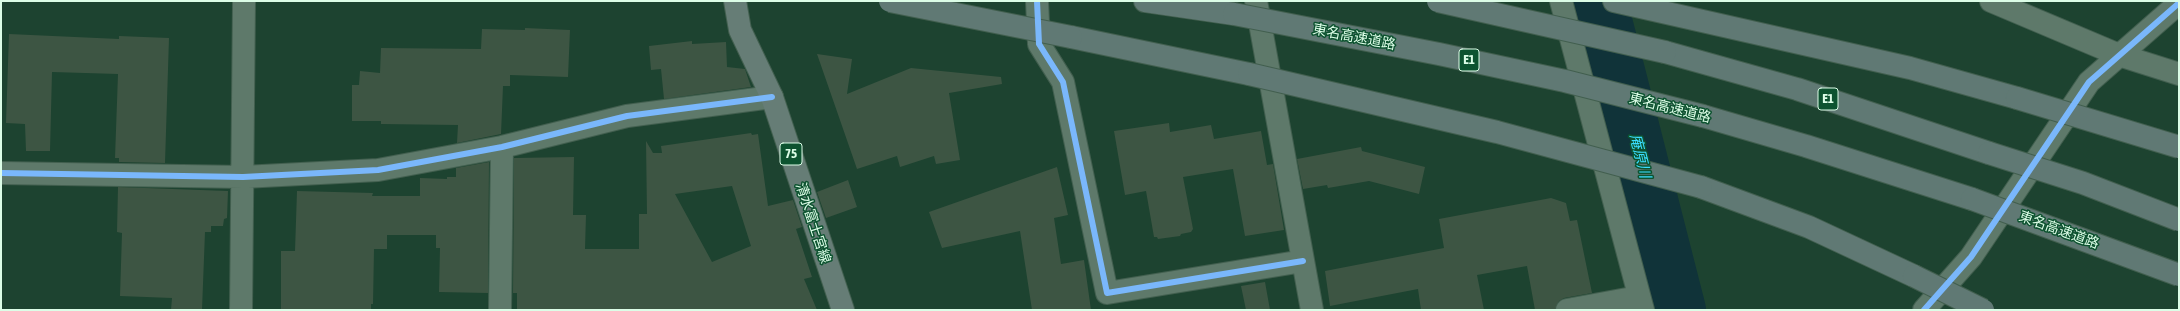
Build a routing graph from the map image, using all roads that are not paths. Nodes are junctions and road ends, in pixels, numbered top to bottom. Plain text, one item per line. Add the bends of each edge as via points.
1 (244, 1) edge
2 (735, 1) edge
3 (890, 1) edge
4 (1037, 1) edge
5 (1145, 1) edge
6 (1256, 1) edge
7 (1438, 1) edge
8 (1561, 1) edge
9 (1614, 1) edge
10 (1991, 1) edge
11 (2179, 3) edge
12 (2119, 55) junction
13 (2179, 74) edge
14 (772, 97) junction
15 (2179, 146) edge
16 (502, 147) junction
17 (1, 174) edge
18 (243, 177) junction
19 (2179, 220) edge
20 (1303, 261) junction
21 (2179, 275) edge
22 (1641, 304) edge
23 (241, 310) edge
24 (500, 310) edge
25 (843, 310) edge
26 (1312, 310) edge
27 (1567, 310) edge
28 (1924, 310) edge
29 (1983, 310) edge

1 - 18 street
2 - 14 main road, 清水富士宮線 / 75 via 740,30
3 - 29 highway, bridge via 1249,74 1497,132 1702,187 1808,226
4 - 20 street via 1039,44 1063,82 1107,293
5 - 21 highway, 東名高速道路 / E1, bridge via 1234,14 1439,54 1565,81 1703,116 1972,199
6 - 20 street
7 - 19 highway, E1, bridge via 1665,52 1797,89 2083,183
8 - 22 street
9 - 15 highway, bridge via 1910,68
10 - 12 street
11 - 12 street
12 - 13 street
12 - 28 street via 2089,82 1971,257
14 - 16 street via 627,116
14 - 25 main road, 清水富士宮線 / 75
16 - 18 street via 378,170
16 - 24 street
17 - 18 street
18 - 23 street
20 - 26 street
22 - 27 street

